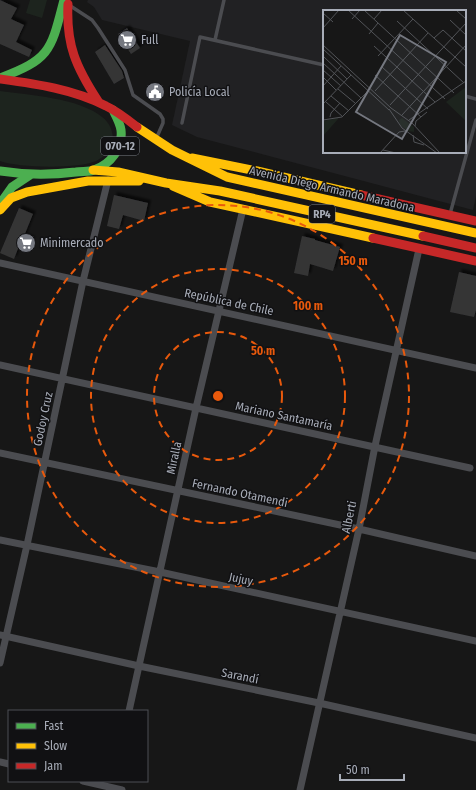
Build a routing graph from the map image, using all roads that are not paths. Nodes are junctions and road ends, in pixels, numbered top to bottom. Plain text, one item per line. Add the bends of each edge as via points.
1 (224, 0) edge
2 (67, 1) edge
3 (215, 40) junction
4 (323, 65) edge
5 (0, 78) edge
6 (466, 96) edge
7 (476, 99) edge
8 (98, 101) junction
9 (113, 110) junction
10 (476, 120) edge
11 (182, 123) dead end
12 (155, 140) junction
13 (187, 157) junction
14 (93, 170) junction
15 (0, 171) edge
16 (30, 175) junction
17 (108, 180) junction
18 (163, 182) junction
19 (0, 204) edge
20 (243, 209) junction
21 (0, 210) edge
22 (450, 214) junction
23 (476, 221) edge
24 (476, 233) edge
25 (476, 248) edge
26 (418, 249) junction
27 (476, 262) edge
28 (0, 263) edge
29 (83, 281) junction
30 (218, 312) junction
31 (397, 350) junction
32 (0, 365) edge
33 (476, 368) edge
34 (62, 379) junction
35 (196, 408) junction
36 (375, 446) junction
37 (0, 452) edge
38 (45, 462) junction
39 (470, 468) dead end
40 (179, 491) junction
41 (359, 529) junction
42 (0, 540) edge
43 (27, 545) junction
44 (476, 556) edge
45 (160, 572) junction
46 (339, 612) junction
47 (3, 636) edge
48 (476, 641) edge
49 (0, 663) edge
50 (138, 666) junction
51 (319, 703) junction
52 (129, 710) edge
53 (476, 738) edge
54 (89, 782) edge
55 (113, 786) edge
56 (122, 790) edge
57 (300, 790) edge

1 - 3 lane
2 - 5 main road via 54,41 45,55 26,68
2 - 8 main road via 66,19 71,50 83,80
2 - 12 lane via 92,20 125,70 133,95 160,114 163,124
3 - 4 lane
3 - 11 lane via 200,37
5 - 8 main road, RP4 via 53,88
6 - 7 lane
8 - 9 main road, RP4
9 - 12 main road, Avenida Diego Armando Maradona / RP4
9 - 14 main road, 070-12 via 121,132 119,149 108,161
10 - 22 lane
12 - 13 main road, Avenida Diego Armando Maradona / RP4
13 - 22 main road, Avenida Diego Armando Maradona
13 - 24 main road, Avenida Diego Armando Maradona / RP4 via 227,177
14 - 16 main road, RP4
14 - 18 main road, RP4 via 118,172
15 - 16 main road, RP4
16 - 19 main road via 19,180
17 - 18 main road
17 - 21 main road via 27,192 11,198
17 - 29 street, Godoy Cruz
18 - 20 main road via 210,202
18 - 25 main road, RP4 via 220,191
20 - 26 main road
20 - 30 street, Miralla
22 - 23 main road, Avenida Diego Armando Maradona
26 - 27 main road
26 - 31 street, Alberti
28 - 29 street, República de Chile
29 - 30 street, República de Chile
29 - 34 street, Godoy Cruz
30 - 31 street, República de Chile
30 - 35 street, Miralla
31 - 33 street, República de Chile
31 - 36 street, Alberti
32 - 34 street, Mariano Santamaría
34 - 35 street, Mariano Santamaría
34 - 38 street, Godoy Cruz
35 - 36 street, Mariano Santamaría
35 - 40 street, Miralla
36 - 39 street, Mariano Santamaría
36 - 41 street, Alberti
37 - 38 street, Fernando Otamendi
38 - 40 street, Fernando Otamendi
38 - 43 street, Godoy Cruz
40 - 41 street, Fernando Otamendi
40 - 45 street, Miralla
41 - 44 street, Fernando Otamendi
41 - 46 street, Alberti
42 - 43 street, Jujuy
43 - 45 street, Jujuy
43 - 47 street, Godoy Cruz
45 - 46 street, Jujuy
45 - 50 street, Miralla
46 - 48 street, Jujuy
46 - 51 street, Alberti
47 - 49 street, Godoy Cruz
47 - 50 street, Sarandí
50 - 51 street, Sarandí
50 - 52 street, Miralla
51 - 53 street, Sarandí
51 - 57 street, Alberti
54 - 55 street
55 - 56 street

